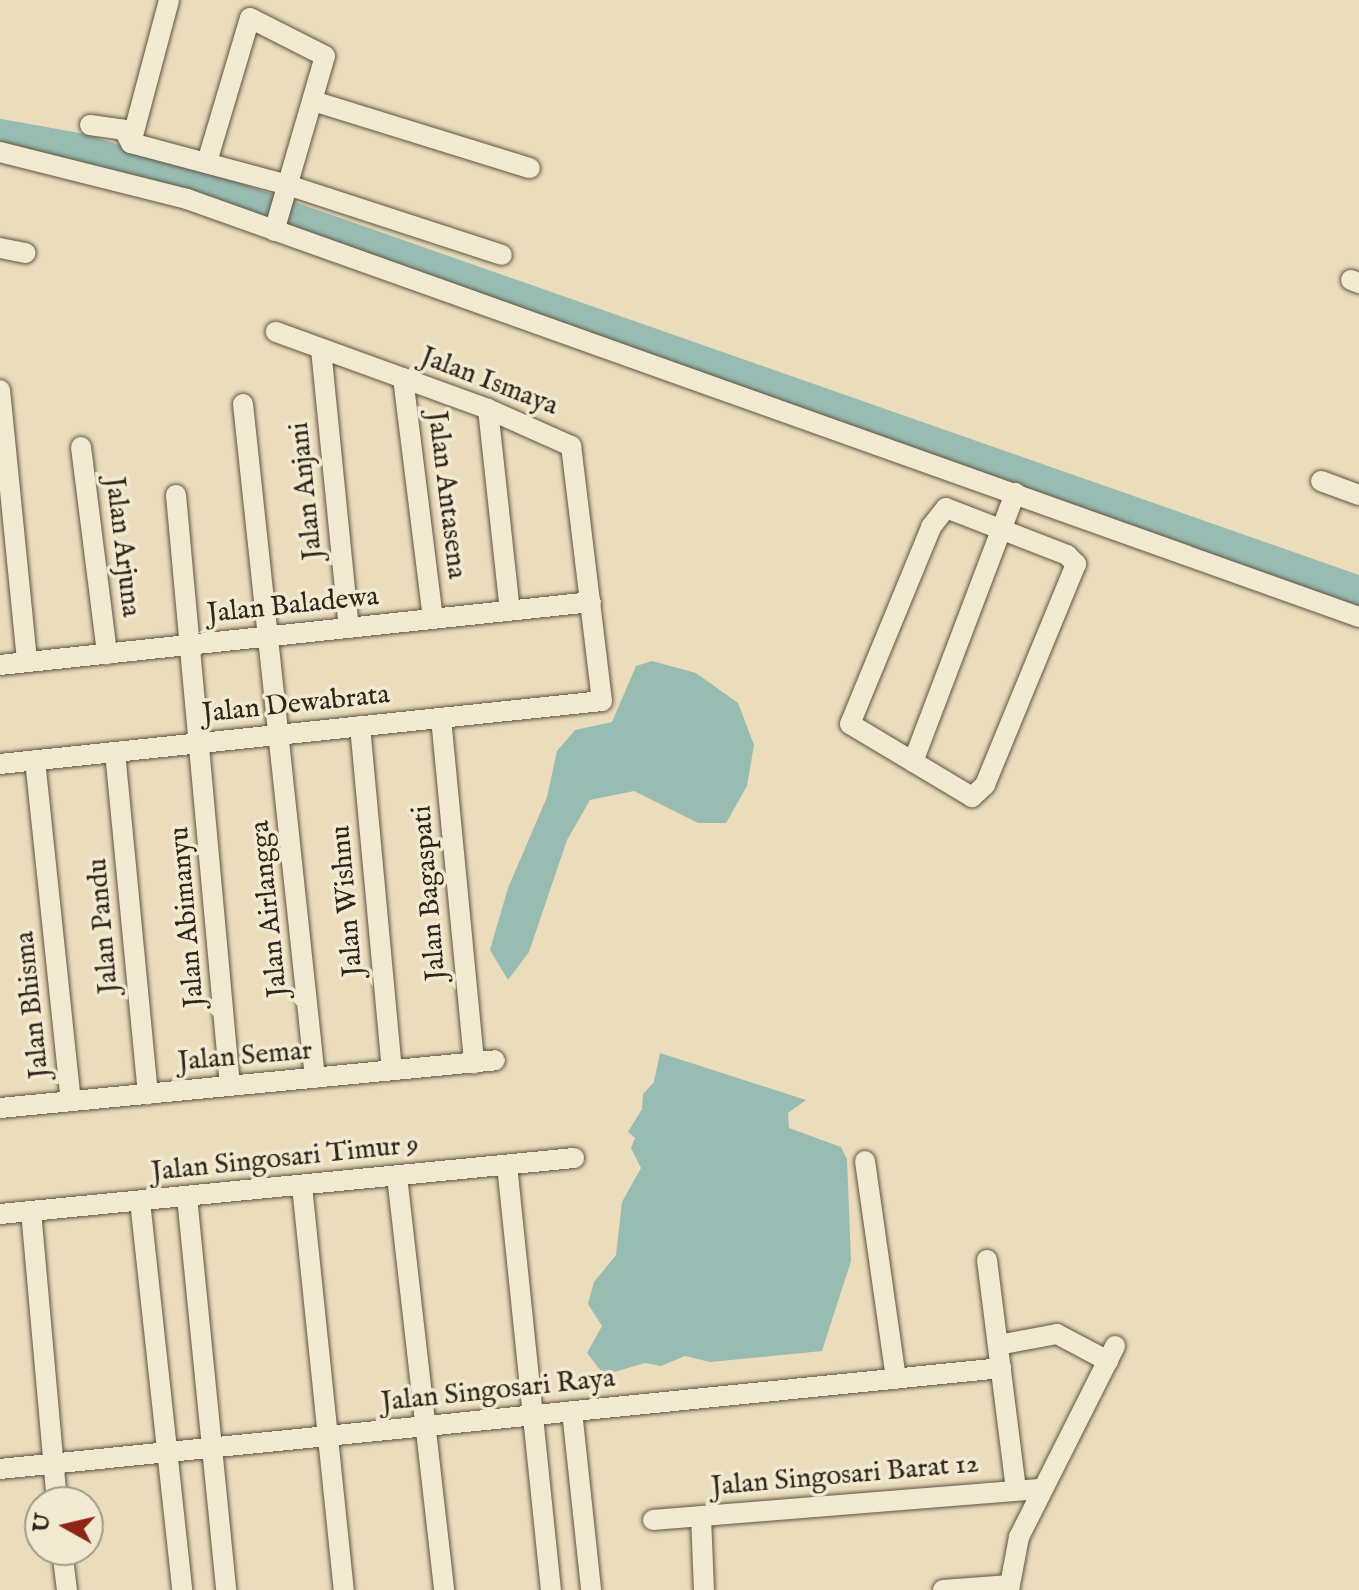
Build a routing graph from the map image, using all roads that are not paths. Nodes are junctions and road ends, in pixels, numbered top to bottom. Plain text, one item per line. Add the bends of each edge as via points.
1 (169, 0) edge
2 (313, 101) junction
3 (90, 125) dead end
4 (131, 143) junction
5 (0, 152) edge
6 (207, 162) junction
7 (530, 168) dead end
8 (288, 185) junction
9 (276, 224) junction
10 (0, 248) edge
11 (26, 253) dead end
12 (502, 255) dead end
13 (276, 332) dead end
14 (321, 349) junction
15 (403, 378) junction
16 (0, 390) edge
17 (243, 404) dead end
18 (488, 409) junction
19 (81, 447) dead end
20 (1321, 481) dead end
21 (1015, 493) junction
22 (176, 495) dead end
23 (1359, 495) edge
24 (1002, 529) junction
25 (591, 602) junction
26 (510, 610) junction
27 (1359, 617) edge
28 (433, 619) junction
29 (349, 628) junction
30 (272, 636) junction
31 (190, 645) junction
32 (107, 654) junction
33 (27, 662) junction
34 (0, 665) edge
35 (598, 703) joint
36 (441, 718) junction
37 (360, 726) junction
38 (281, 734) junction
39 (201, 743) junction
40 (115, 752) junction
41 (35, 760) junction
42 (913, 762) junction
43 (0, 764) edge
44 (495, 1060) dead end
45 (474, 1063) junction
46 (392, 1070) junction
47 (315, 1078) junction
48 (230, 1086) junction
49 (148, 1094) junction
50 (71, 1101) junction
51 (0, 1108) edge
52 (574, 1158) dead end
53 (865, 1161) dead end
54 (507, 1165) junction
55 (397, 1176) junction
56 (302, 1186) junction
57 (187, 1197) junction
58 (140, 1201) junction
59 (31, 1211) junction
60 (0, 1214) edge
61 (987, 1260) dead end
62 (998, 1345) junction
63 (1001, 1368) junction
64 (896, 1379) junction
65 (572, 1411) junction
66 (534, 1415) junction
67 (425, 1426) junction
68 (329, 1436) junction
69 (212, 1448) junction
70 (167, 1454) junction
71 (53, 1464) junction
72 (0, 1469) edge
73 (55, 1486) edge
74 (1042, 1489) junction
75 (1016, 1490) junction
76 (701, 1516) junction
77 (653, 1520) dead end
78 (64, 1566) edge
79 (1009, 1587) edge
80 (67, 1590) edge
81 (182, 1590) edge
82 (226, 1590) edge
83 (344, 1590) edge
84 (444, 1590) edge
85 (551, 1590) edge
86 (591, 1590) edge
87 (704, 1590) edge
88 (943, 1590) edge

1 - 4 street
2 - 6 street via 325,56 250,18
2 - 7 street
2 - 8 street
3 - 4 street via 124,130
4 - 6 street
5 - 9 street
6 - 8 street
8 - 9 street
8 - 12 street
9 - 21 street
10 - 11 street
13 - 14 street, Jalan Ismaya
14 - 15 street, Jalan Ismaya
14 - 29 street, Jalan Anjani
15 - 18 street, Jalan Ismaya
15 - 28 street, Jalan Antasena
16 - 33 street
17 - 30 street, Jalan Airlangga
18 - 25 street, Jalan Ismaya via 571,446
18 - 26 street
19 - 32 street, Jalan Arjuna
20 - 23 street
21 - 24 street
21 - 27 street
22 - 31 street, Jalan Abimanyu
24 - 42 street
24 - 42 street via 953,509 940,512 851,720 856,731
24 - 42 street via 1073,559 1069,588 980,793 965,795
25 - 26 street, Jalan Baladewa
25 - 35 street, Jalan Ismaya via 603,694
26 - 28 street, Jalan Baladewa
28 - 29 street, Jalan Baladewa
29 - 30 street, Jalan Baladewa
30 - 31 street, Jalan Baladewa
30 - 38 street, Jalan Airlangga
31 - 32 street, Jalan Baladewa
31 - 39 street, Jalan Abimanyu
32 - 33 street, Jalan Baladewa
33 - 34 street, Jalan Baladewa
35 - 36 street, Jalan Dewabrata
36 - 37 street, Jalan Dewabrata
36 - 45 street, Jalan Bagaspati
37 - 38 street, Jalan Dewabrata
37 - 46 street, Jalan Wishnu
38 - 39 street, Jalan Dewabrata
38 - 47 street, Jalan Airlangga
39 - 40 street, Jalan Dewabrata
39 - 48 street, Jalan Abimanyu
40 - 41 street, Jalan Dewabrata
40 - 49 street, Jalan Pandu
41 - 43 street, Jalan Dewabrata
41 - 50 street, Jalan Bhisma
44 - 45 street, Jalan Semar
45 - 46 street, Jalan Semar
46 - 47 street, Jalan Semar
47 - 48 street, Jalan Semar
48 - 49 street, Jalan Semar
49 - 50 street, Jalan Semar
50 - 51 street, Jalan Semar
52 - 54 street, Jalan Singosari Timur 9
53 - 64 street
54 - 55 street, Jalan Singosari Timur 9
54 - 66 street
55 - 56 street, Jalan Singosari Timur 9
55 - 67 street
56 - 57 street, Jalan Singosari Timur 9
56 - 68 street
57 - 58 street, Jalan Singosari Timur 9
57 - 69 street
58 - 59 street, Jalan Singosari Timur 9
58 - 70 street
59 - 60 street, Jalan Singosari Timur 9
59 - 71 street
61 - 62 street
62 - 63 street
62 - 74 street via 1057,1334 1112,1353
63 - 64 street, Jalan Singosari Raya
63 - 75 street
64 - 65 street, Jalan Singosari Raya
65 - 66 street, Jalan Singosari Raya
65 - 86 street
66 - 67 street, Jalan Singosari Raya
66 - 85 street
67 - 68 street, Jalan Singosari Raya
67 - 84 street
68 - 69 street, Jalan Singosari Raya
68 - 83 street
69 - 70 street, Jalan Singosari Raya
69 - 82 street
70 - 71 street, Jalan Singosari Raya
70 - 81 street
71 - 72 street, Jalan Singosari Raya
71 - 73 street
74 - 75 street, Jalan Singosari Barat 12
74 - 79 street via 1019,1537
75 - 76 street, Jalan Singosari Barat 12
76 - 77 street, Jalan Singosari Barat 12
76 - 87 street
78 - 80 street
79 - 88 street

